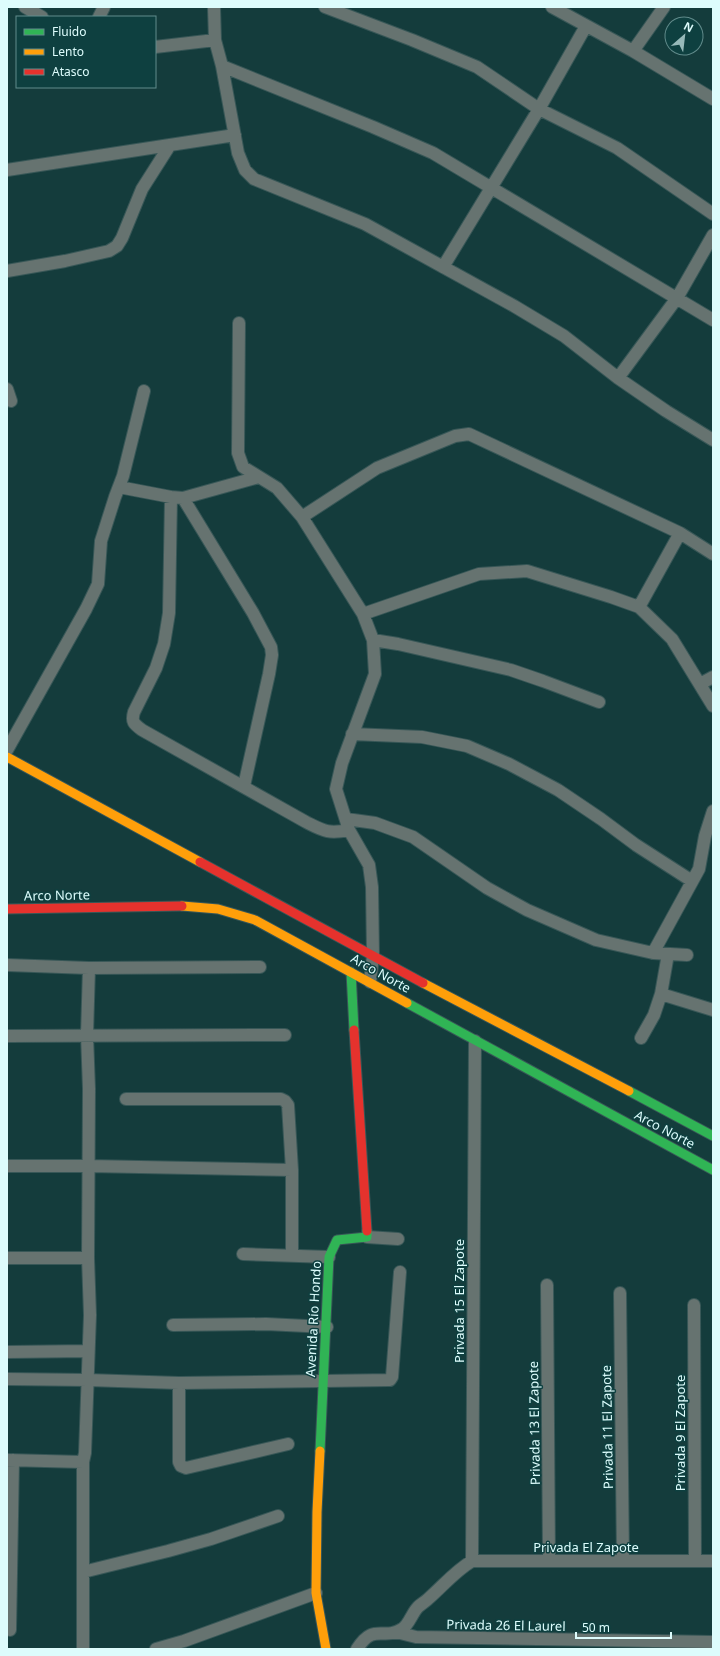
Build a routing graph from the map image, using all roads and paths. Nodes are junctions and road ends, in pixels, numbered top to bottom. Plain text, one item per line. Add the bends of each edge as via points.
1 (24, 7) edge
2 (104, 7) edge
3 (214, 7) edge
4 (325, 7) edge
5 (552, 7) edge
6 (664, 7) edge
7 (568, 12) edge
8 (40, 16) edge
9 (100, 16) edge
10 (586, 26) junction
11 (215, 40) junction
12 (156, 47) edge
13 (634, 51) junction
14 (222, 66) junction
15 (713, 99) edge
16 (539, 109) junction
17 (234, 135) junction
18 (170, 145) junction
19 (7, 170) edge
20 (491, 188) junction
21 (713, 214) edge
22 (713, 235) edge
23 (443, 267) junction
24 (7, 271) edge
25 (677, 298) junction
26 (713, 320) edge
27 (239, 323) dead end
28 (618, 378) junction
29 (7, 389) edge
30 (144, 391) dead end
31 (11, 401) dead end
32 (713, 440) edge
33 (259, 477) junction
34 (119, 487) junction
35 (171, 497) junction
36 (183, 498) junction
37 (302, 517) junction
38 (680, 533) junction
39 (713, 554) edge
40 (639, 607) junction
41 (363, 614) junction
42 (373, 640) junction
43 (713, 677) edge
44 (700, 684) junction
45 (599, 702) dead end
46 (713, 706) edge
47 (352, 734) junction
48 (7, 750) edge
49 (7, 757) edge
50 (244, 786) junction
51 (713, 811) edge
52 (347, 824) junction
53 (692, 881) junction
54 (7, 909) edge
55 (653, 953) junction
56 (668, 954) junction
57 (687, 955) dead end
58 (373, 956) junction
59 (7, 965) edge
60 (260, 967) dead end
61 (90, 968) junction
62 (351, 972) junction
63 (370, 982) junction
64 (661, 994) junction
65 (713, 1010) edge
66 (285, 1035) dead end
67 (7, 1036) edge
68 (87, 1036) junction
69 (641, 1038) dead end
70 (475, 1041) junction
71 (126, 1100) dead end
72 (713, 1136) edge
73 (7, 1166) edge
74 (88, 1166) junction
75 (292, 1170) junction
76 (713, 1170) edge
77 (367, 1237) junction
78 (398, 1239) dead end
79 (242, 1254) dead end
80 (292, 1256) junction
81 (329, 1257) junction
82 (7, 1258) edge
83 (88, 1258) junction
84 (400, 1272) dead end
85 (547, 1285) dead end
86 (620, 1293) dead end
87 (694, 1305) dead end
88 (173, 1325) dead end
89 (327, 1327) junction
90 (88, 1351) junction
91 (7, 1352) edge
92 (7, 1379) edge
93 (88, 1380) junction
94 (323, 1382) junction
95 (179, 1383) junction
96 (288, 1444) dead end
97 (10, 1460) edge
98 (83, 1462) junction
99 (278, 1516) dead end
100 (472, 1561) junction
101 (549, 1561) junction
102 (623, 1561) junction
103 (713, 1561) edge
104 (695, 1562) junction
105 (83, 1572) junction
106 (316, 1593) junction
107 (9, 1594) edge
108 (10, 1630) dead end
109 (396, 1632) junction
110 (713, 1642) edge
111 (83, 1649) edge
112 (156, 1649) edge
113 (326, 1649) edge
114 (357, 1649) edge

1 - 8 street
2 - 9 street
3 - 11 street
4 - 16 street via 477,68
5 - 7 street
6 - 13 street
7 - 10 street
10 - 13 street
10 - 16 street
11 - 12 street
11 - 14 street
13 - 15 street
14 - 17 street
14 - 20 street via 433,154
16 - 20 street
16 - 21 street via 617,148
17 - 18 street
17 - 23 street via 245,170 254,179 365,224
18 - 19 street
18 - 24 street via 142,189 117,246 109,251 65,261
20 - 23 street
20 - 25 street
22 - 25 street
23 - 28 street via 564,336
25 - 26 street
25 - 28 street
27 - 33 street via 238,453 243,467
28 - 32 street
29 - 31 street
30 - 34 street
33 - 36 street
33 - 37 street via 277,488
34 - 35 street
34 - 48 street via 101,541 98,584
35 - 36 street
35 - 50 street via 169,613 164,644 156,668 132,719 142,730
36 - 50 street via 250,607 271,647 269,674
37 - 38 street via 377,468 455,436 469,434
37 - 41 street
38 - 39 street
38 - 40 street
40 - 41 street via 527,571 479,574
40 - 44 street via 672,639
41 - 42 street
42 - 45 street via 511,670
42 - 47 street via 375,674
43 - 44 street
44 - 46 street
47 - 52 street via 336,788
47 - 53 street via 422,737 467,746 509,764 558,790
49 - 58 main road
50 - 52 street via 325,831 334,833
51 - 53 street via 699,869
52 - 55 street via 375,823 413,837 487,888 527,910 596,940
52 - 58 street via 369,865 372,886
53 - 55 street
54 - 62 main road, Arco Norte via 191,906 218,909 255,920
55 - 56 street
56 - 57 street
56 - 64 street
58 - 63 street
58 - 72 main road
59 - 61 street
60 - 61 street
61 - 68 street
62 - 63 main road, Arco Norte
62 - 77 main road
63 - 70 main road, Arco Norte
64 - 65 street
64 - 69 street via 654,1015
66 - 68 street
67 - 68 street
68 - 74 street
70 - 76 main road, Arco Norte
70 - 100 street, Privada 15 El Zapote
71 - 75 street via 281,1099 288,1105
73 - 74 street
74 - 75 street
74 - 83 street
75 - 80 street
77 - 78 street
77 - 81 main road, Avenida Río Hondo via 337,1240
79 - 80 street
80 - 81 street
81 - 89 main road, Avenida Río Hondo
82 - 83 street
83 - 90 street
84 - 94 street via 390,1380
85 - 101 street, Privada 13 El Zapote
86 - 102 street, Privada 11 El Zapote
87 - 104 street, Privada 9 El Zapote
88 - 89 street via 266,1324
89 - 94 main road, Avenida Río Hondo
90 - 91 street
90 - 93 street
92 - 93 street
93 - 95 street
93 - 98 street
94 - 95 street
94 - 106 main road, Avenida Río Hondo
95 - 96 street via 179,1462 182,1466 186,1468
97 - 98 street
97 - 107 street
98 - 105 street
99 - 105 street via 197,1543
100 - 101 street, Privada El Zapote
100 - 109 street, Privada El Zapote via 461,1567 428,1600 418,1606 404,1628
101 - 102 street, Privada El Zapote
102 - 104 street, Privada El Zapote
103 - 104 street, Privada El Zapote
105 - 111 street
106 - 112 street
106 - 113 main road, Avenida Río Hondo
107 - 108 street
109 - 110 street, Privada 26 El Laurel via 416,1638
109 - 114 street via 368,1635

